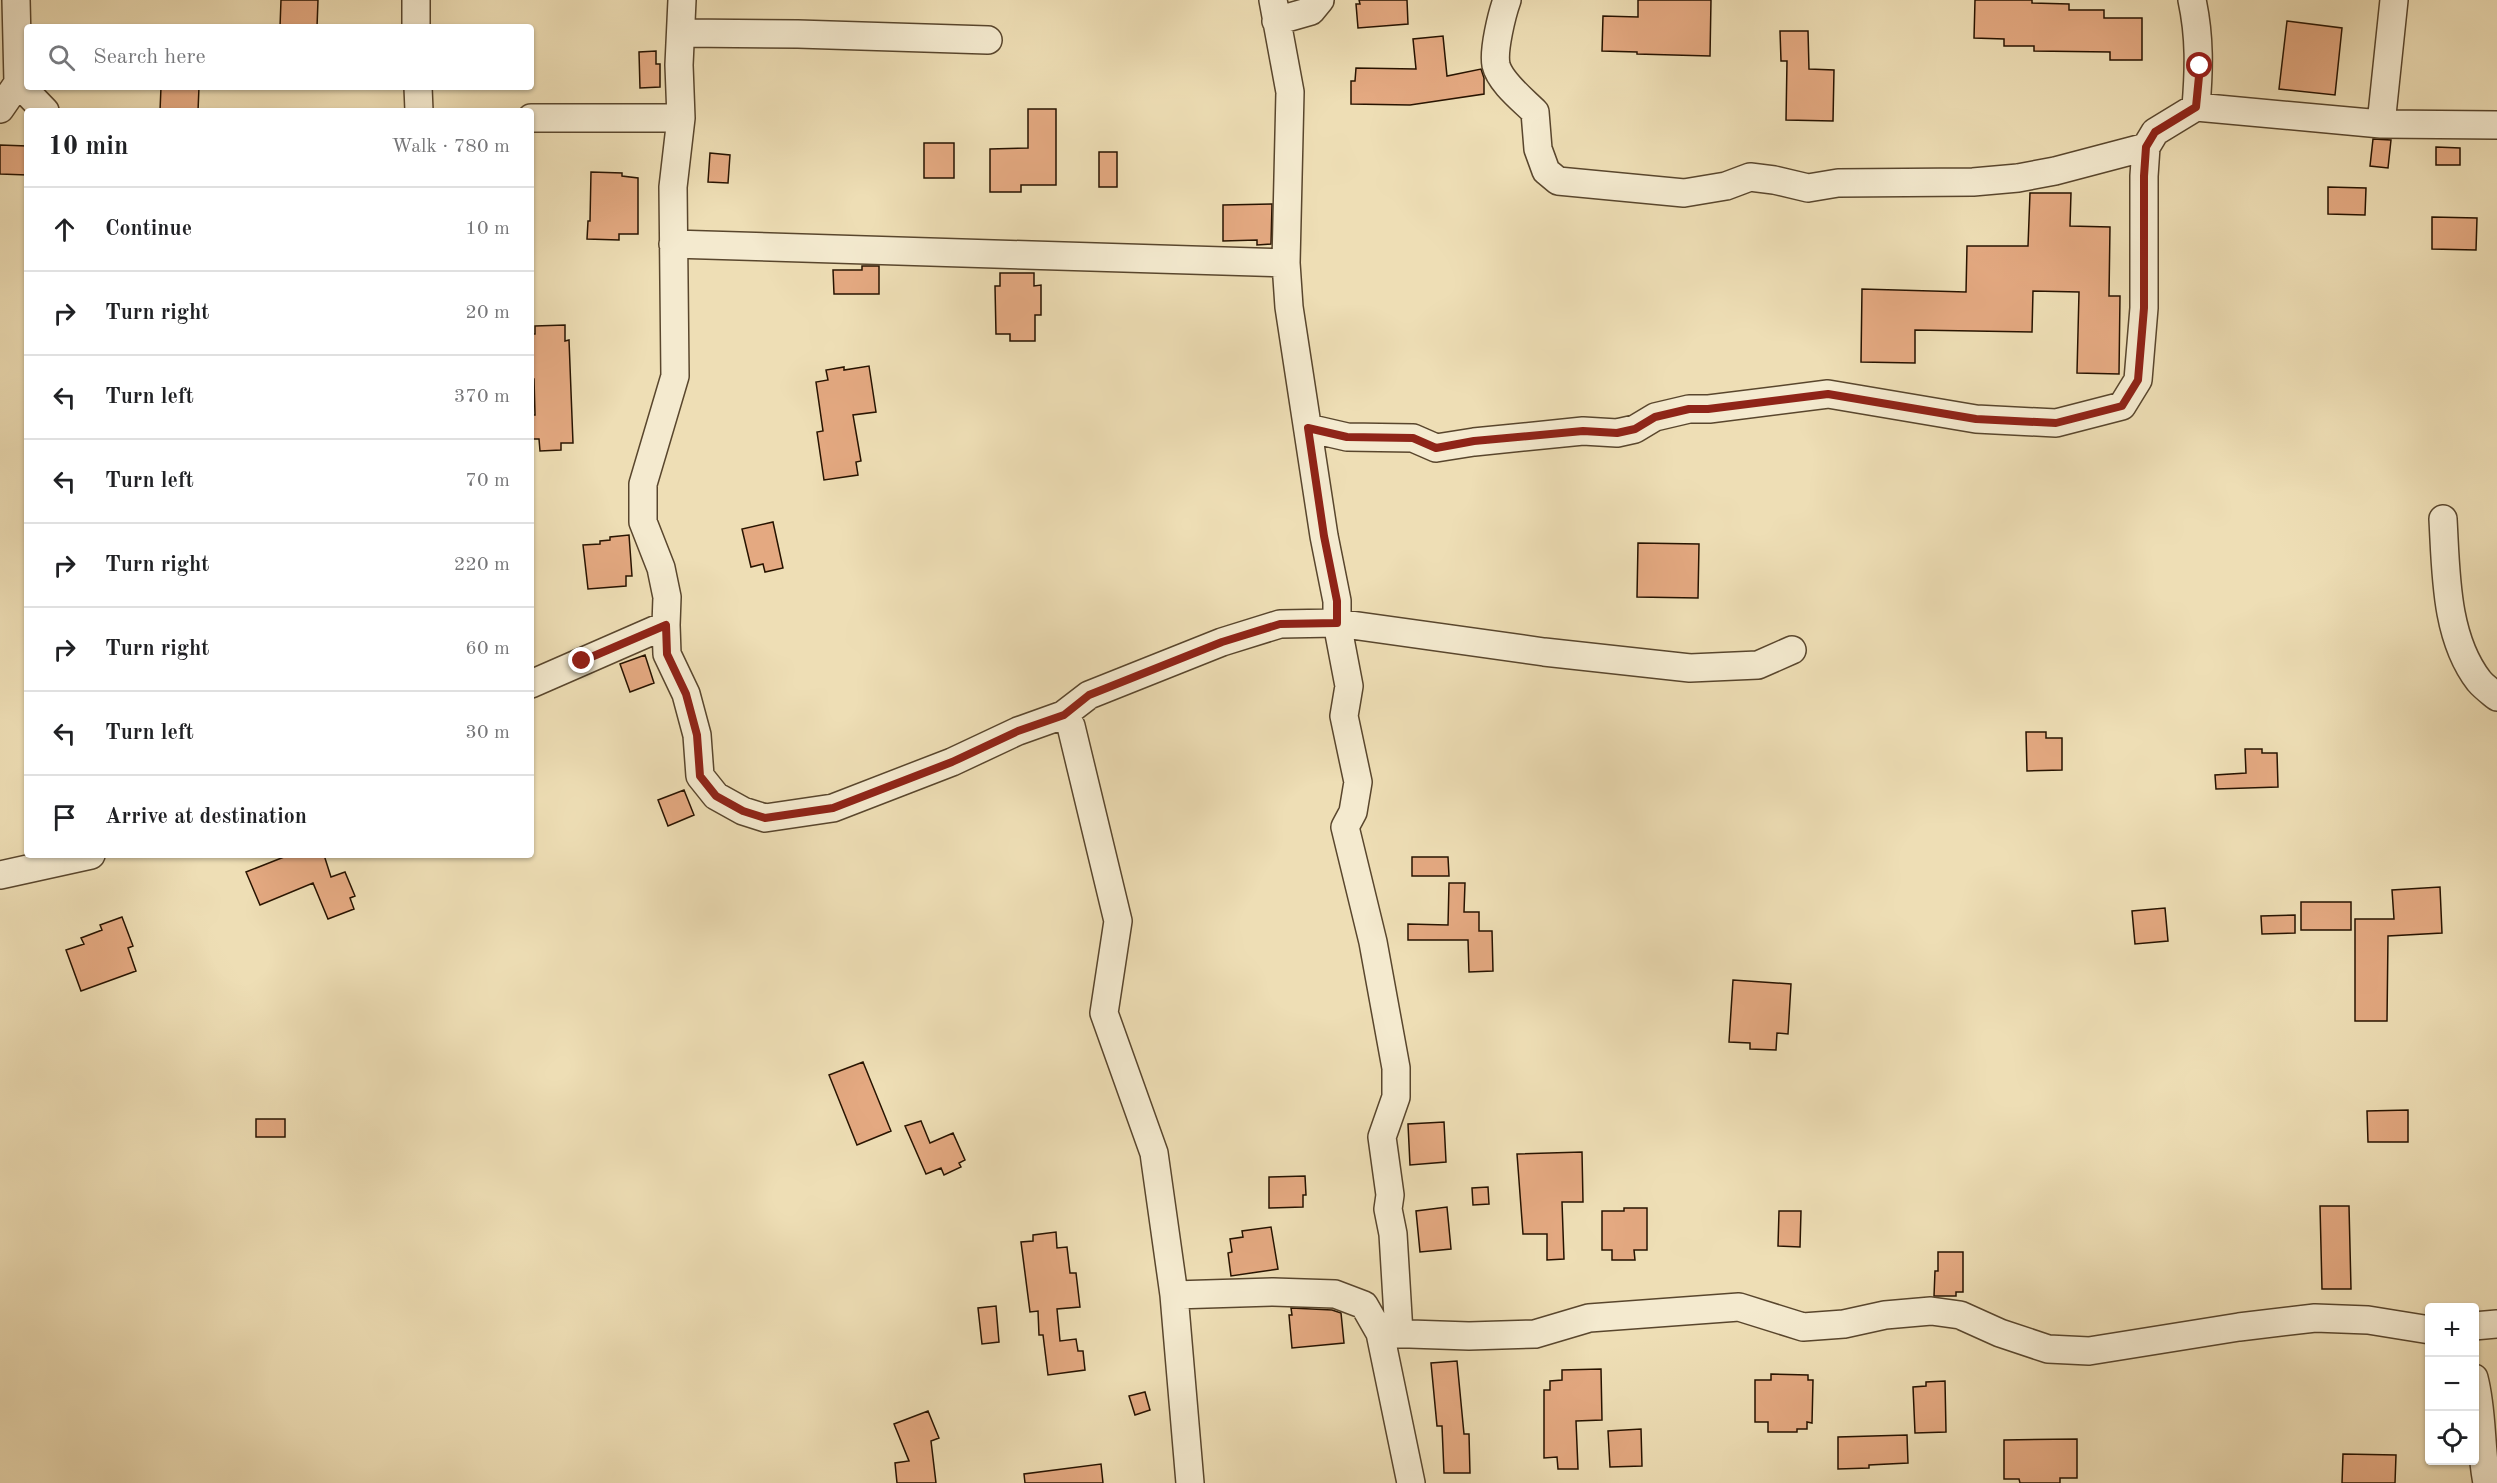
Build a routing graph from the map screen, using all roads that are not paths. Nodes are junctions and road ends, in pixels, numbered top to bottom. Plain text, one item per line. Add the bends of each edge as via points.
1 (16, 0) edge
2 (416, 0) edge
3 (682, 0) edge
4 (1320, 0) edge
5 (1507, 0) edge
6 (2192, 0) edge
7 (2394, 0) edge
8 (1274, 10) edge
9 (416, 24) edge
10 (681, 33) junction
11 (988, 40) dead end
12 (18, 83) junction
13 (24, 89) edge
14 (25, 90) edge
15 (418, 90) edge
16 (2196, 107) junction
17 (42, 108) edge
18 (419, 108) edge
19 (0, 109) edge
20 (534, 118) edge
21 (681, 118) junction
22 (2381, 124) junction
23 (2497, 125) edge
24 (2146, 147) junction
25 (673, 244) junction
26 (1286, 263) junction
27 (1308, 428) junction
28 (2442, 519) dead end
29 (1337, 623) junction
30 (666, 625) junction
31 (1792, 650) dead end
32 (534, 683) edge
33 (2497, 697) edge
34 (1064, 715) junction
35 (80, 858) edge
36 (2, 868) edge
37 (1174, 1295) junction
38 (2497, 1324) edge
39 (2479, 1326) edge
40 (2425, 1329) edge
41 (1389, 1333) junction
42 (2479, 1403) edge
43 (1190, 1483) edge
44 (1411, 1483) edge
45 (2487, 1483) edge

1 - 12 street
2 - 9 street
3 - 10 street
4 - 8 street via 1311,11
5 - 24 street via 1500,21 1496,65 1510,88 1535,112 1546,171 1558,181 1684,193 1726,186 1750,177 1808,188 1838,183 1973,182 2055,171
6 - 16 street via 2199,47
7 - 22 street
8 - 26 street via 1290,92
10 - 11 street
10 - 21 street
12 - 13 street
12 - 19 street
14 - 17 street
15 - 18 street
16 - 22 street
16 - 24 street via 2155,132
20 - 21 street
21 - 25 street via 673,187
22 - 23 street
24 - 27 street via 2144,308 2138,380 2122,406 2056,423 1976,419 1828,394 1689,409 1655,417 1635,429 1617,433 1573,432 1436,448 1413,438 1347,437
25 - 26 street
25 - 30 street via 675,376 643,484 643,522 661,568 667,597
26 - 27 street
27 - 29 street via 1337,601
28 - 33 street via 2449,600 2463,657 2480,683
29 - 31 street via 1690,668 1758,665
29 - 34 street via 1280,624 1222,642 1089,695
29 - 41 street via 1349,686 1344,716 1358,782 1353,813 1346,827 1373,942 1396,1068 1396,1097 1382,1137 1393,1234
30 - 32 street
30 - 34 street via 667,654 686,694 697,735 700,776 716,796 765,818 833,808
34 - 37 street via 1071,726 1118,921 1104,1013 1154,1153
35 - 36 street via 34,869
37 - 41 street via 1335,1294 1364,1305
37 - 43 street
38 - 39 street
40 - 41 street via 2368,1320 2315,1318 2089,1351 2048,1349 1960,1315 1931,1311 1803,1327 1739,1307 1589,1318 1534,1334
41 - 44 street
42 - 45 street

